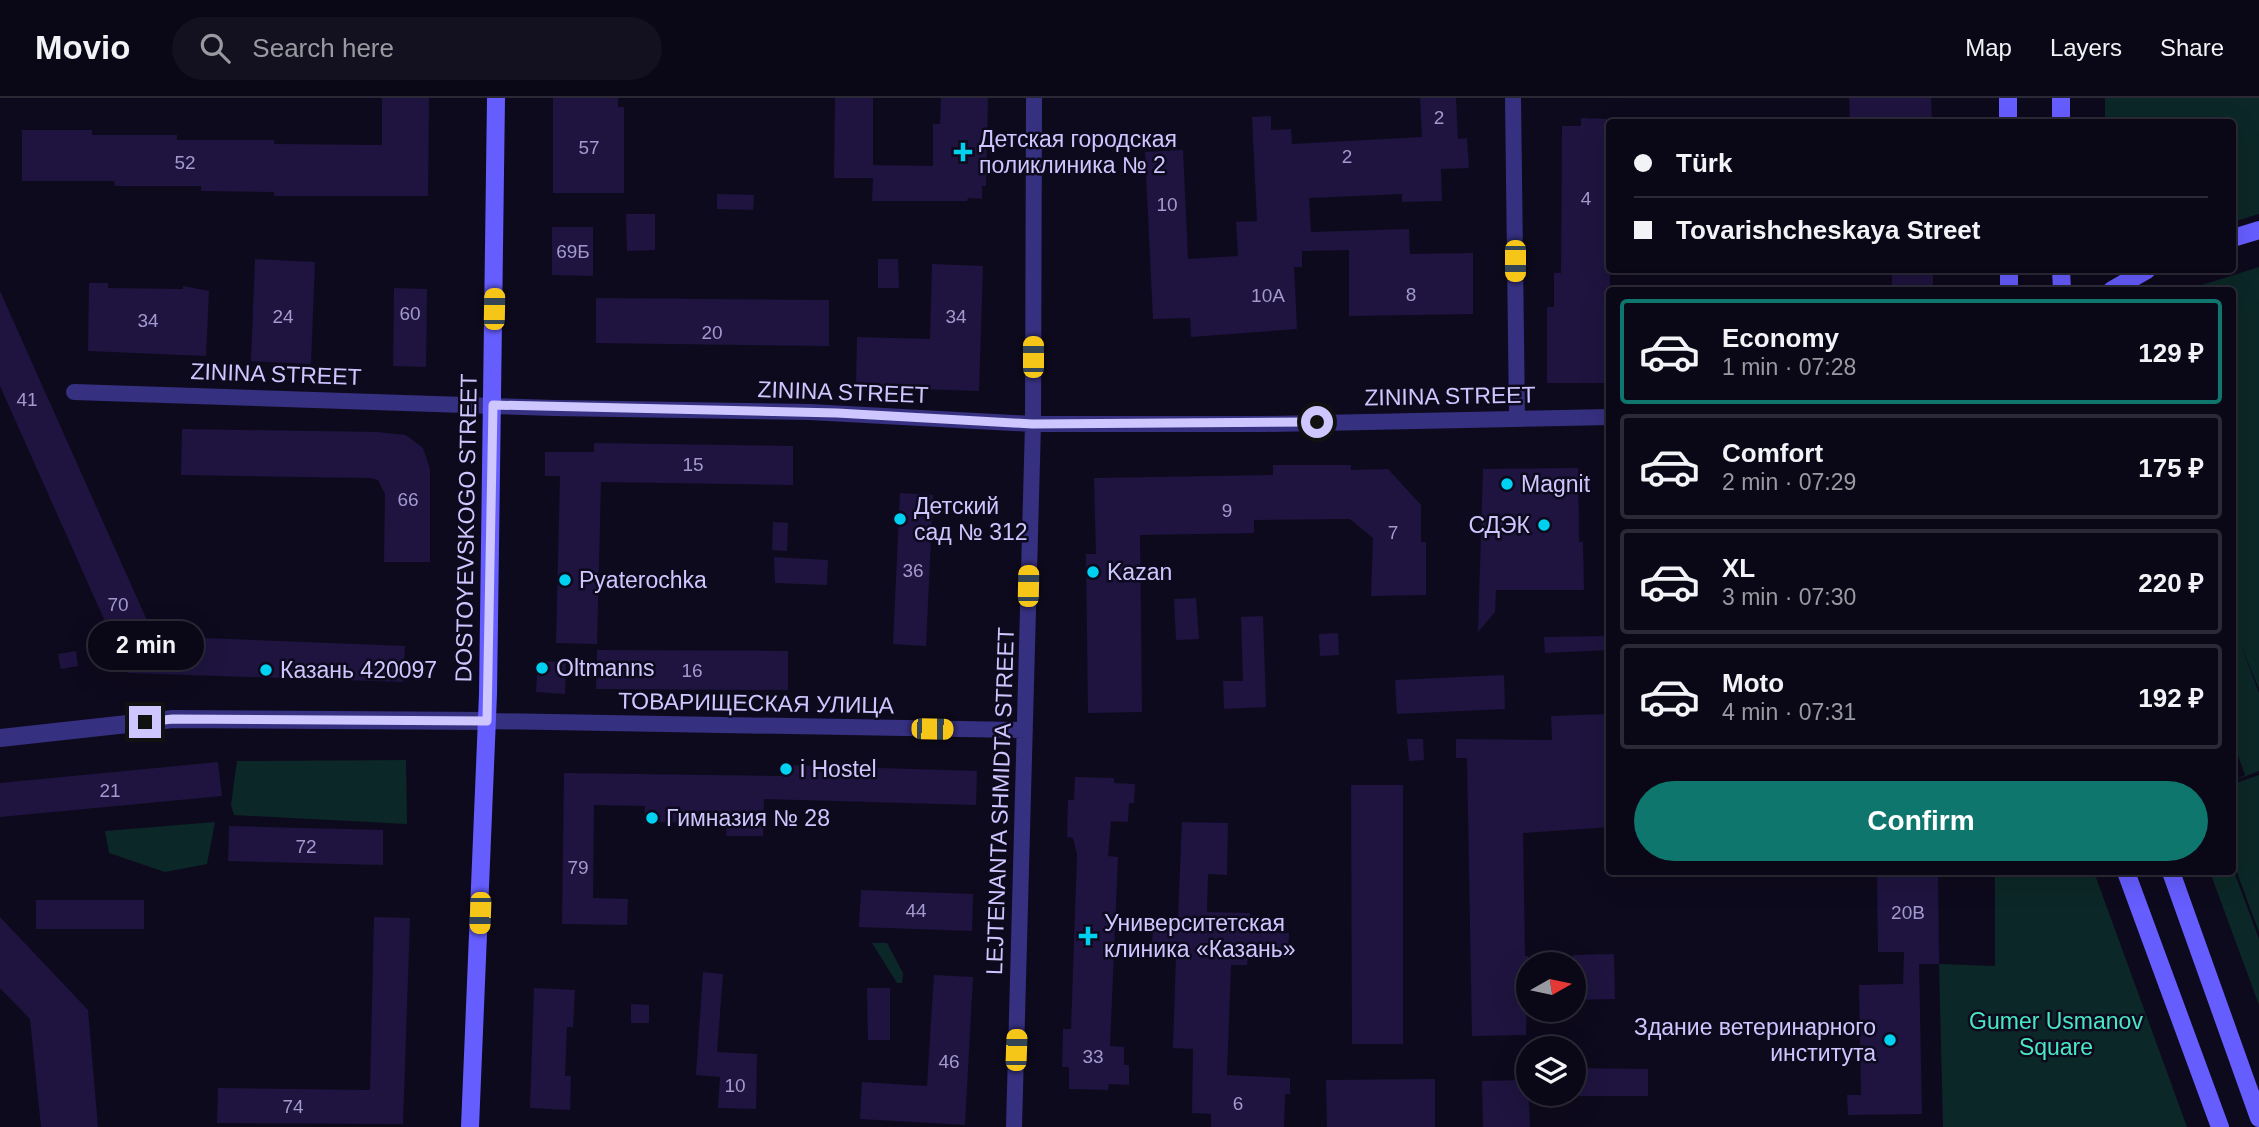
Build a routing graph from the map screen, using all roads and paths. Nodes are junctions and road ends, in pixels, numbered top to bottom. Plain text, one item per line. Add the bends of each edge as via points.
1 (496, 98) edge
2 (1034, 98) edge
3 (1513, 98) edge
4 (2008, 98) edge
5 (2061, 99) edge
6 (2008, 119) edge
7 (2064, 119) edge
8 (2259, 223) edge
9 (2236, 230) edge
10 (2259, 230) edge
11 (2236, 237) edge
12 (2142, 273) edge
13 (2117, 287) edge
14 (74, 392) dead end
15 (493, 405) junction
16 (1606, 416) edge
17 (1517, 417) junction
18 (1032, 424) junction
19 (487, 721) junction
20 (1025, 730) junction
21 (0, 738) edge
22 (2127, 875) edge
23 (2172, 875) edge
24 (2259, 1118) edge
25 (470, 1127) edge
26 (1014, 1127) edge
27 (2220, 1127) edge

1 - 15 main road, DOSTOYEVSKOGO STREET
2 - 18 street, LEJTENANTA SHMIDTA STREET
3 - 17 street
4 - 6 main road
5 - 7 main road
8 - 9 main road
10 - 11 main road
12 - 13 main road
14 - 15 street, ZININA STREET
15 - 18 street, ZININA STREET via 823,413
15 - 19 main road, DOSTOYEVSKOGO STREET
16 - 17 street, ZININA STREET
17 - 18 street, ZININA STREET
18 - 20 street, LEJTENANTA SHMIDTA STREET
19 - 20 street, ТОВАРИЩЕСКАЯ УЛИЦА
19 - 21 street via 173,719
19 - 25 main road, DOSTOYEVSKOGO STREET
20 - 26 street, LEJTENANTA SHMIDTA STREET
22 - 27 main road
23 - 24 main road

